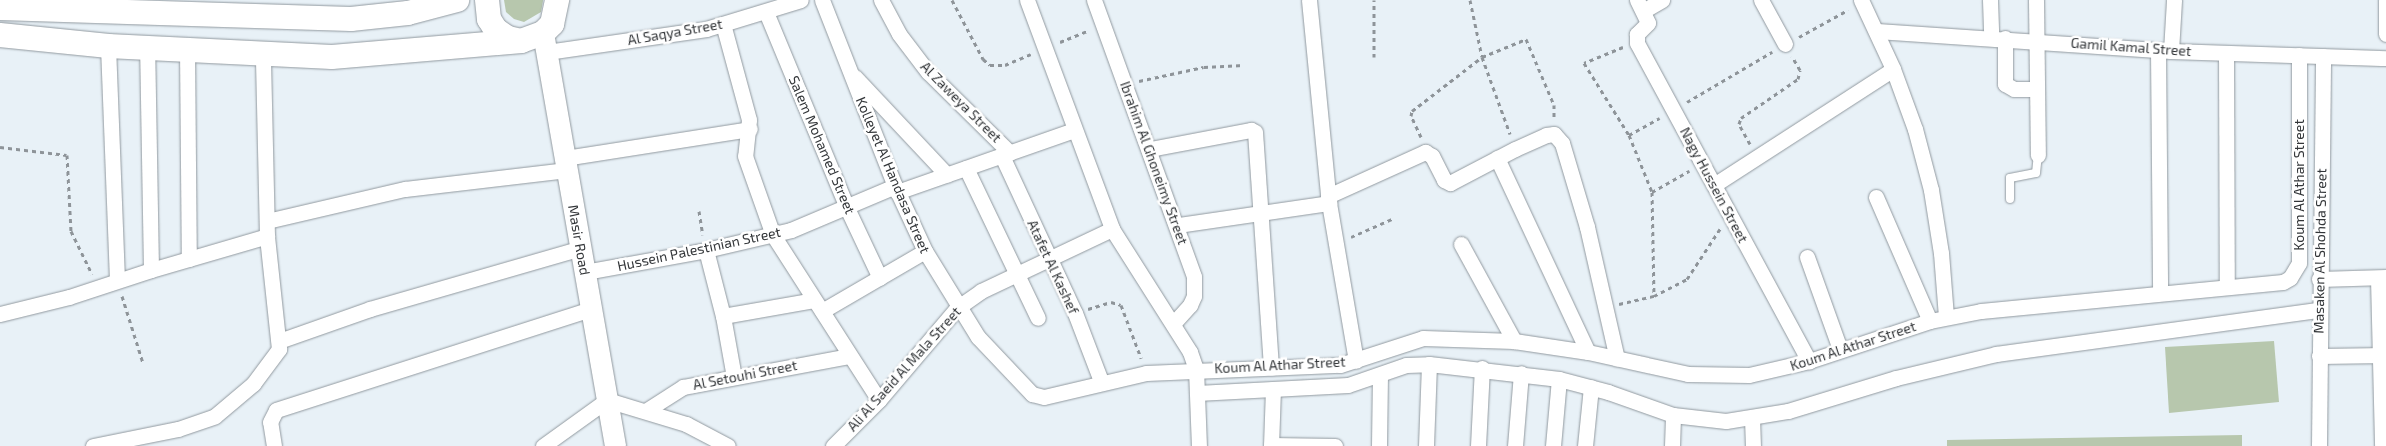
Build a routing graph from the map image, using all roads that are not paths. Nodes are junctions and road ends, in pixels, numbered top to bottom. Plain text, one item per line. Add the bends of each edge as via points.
1 (456, 0) edge
2 (487, 0) edge
3 (822, 0) edge
4 (881, 0) edge
5 (1027, 0) edge
6 (1094, 0) edge
7 (1309, 0) edge
8 (1662, 0) edge
9 (1761, 0) edge
10 (1990, 0) edge
11 (2036, 0) edge
12 (2174, 0) edge
13 (2386, 0) edge
14 (557, 1) edge
15 (793, 1) edge
16 (1861, 1) edge
17 (1640, 6) edge
18 (0, 8) edge
19 (766, 12) junction
20 (723, 24) junction
21 (1877, 32) junction
22 (2386, 32) edge
23 (0, 35) edge
24 (1998, 37) junction
25 (2036, 40) junction
26 (521, 41) junction
27 (545, 43) junction
28 (1786, 44) road end
29 (108, 46) junction
30 (147, 47) junction
31 (186, 49) junction
32 (2165, 50) junction
33 (263, 53) junction
34 (2226, 53) junction
35 (2300, 55) junction
36 (2323, 56) junction
37 (2386, 58) edge
38 (1893, 69) junction
39 (849, 70) junction
40 (2037, 89) junction
41 (750, 129) junction
42 (1074, 130) junction
43 (1150, 149) junction
44 (1006, 154) junction
45 (2038, 155) joint
46 (1497, 158) junction
47 (566, 164) junction
48 (966, 168) junction
49 (947, 175) junction
50 (1714, 185) junction
51 (896, 189) junction
52 (1876, 197) dead end
53 (1328, 199) junction
54 (2010, 199) dead end
55 (848, 208) junction
56 (1262, 215) junction
57 (267, 221) junction
58 (1178, 226) junction
59 (1112, 230) junction
60 (773, 235) junction
61 (267, 236) junction
62 (1461, 244) dead end
63 (581, 248) junction
64 (706, 250) junction
65 (925, 251) junction
66 (1807, 257) dead end
67 (1049, 258) junction
68 (189, 259) junction
69 (150, 270) junction
70 (585, 272) junction
71 (1017, 274) junction
72 (2382, 277) edge
73 (117, 278) junction
74 (880, 278) junction
75 (2320, 279) junction
76 (2227, 287) junction
77 (2160, 293) junction
78 (818, 305) junction
79 (957, 308) junction
80 (591, 309) junction
81 (2319, 310) junction
82 (0, 314) edge
83 (723, 316) junction
84 (1946, 317) junction
85 (1038, 318) dead end
86 (1930, 321) junction
87 (1174, 323) junction
88 (279, 340) junction
89 (1514, 341) junction
90 (1840, 349) junction
91 (1588, 352) junction
92 (849, 356) junction
93 (2319, 356) junction
94 (2383, 356) edge
95 (1618, 359) junction
96 (1356, 361) junction
97 (1809, 361) junction
98 (1429, 364) junction
99 (1271, 367) junction
100 (1482, 368) junction
101 (1196, 369) junction
102 (1521, 373) junction
103 (1380, 375) junction
104 (734, 377) junction
105 (1559, 379) junction
106 (1101, 381) junction
107 (1591, 387) junction
108 (1273, 389) junction
109 (1197, 393) junction
110 (607, 400) junction
111 (878, 400) junction
112 (647, 410) junction
113 (1673, 415) junction
114 (1752, 418) junction
115 (1271, 445) edge
116 (93, 446) edge
117 (274, 446) edge
118 (544, 446) edge
119 (615, 446) edge
120 (728, 446) edge
121 (833, 446) edge
122 (1199, 446) edge
123 (1335, 446) edge
124 (1379, 446) edge
125 (1426, 446) edge
126 (1478, 446) edge
127 (1515, 446) edge
128 (1553, 446) edge
129 (1585, 446) edge
130 (1672, 446) edge
131 (1753, 446) edge
132 (2318, 446) edge
133 (2382, 446) edge

1 - 18 main road via 408,13 351,19
2 - 26 main road via 489,19 496,30
3 - 39 street, Kolleyet Al Handasa Street
4 - 44 street, Al Zaweya Street via 899,34 928,72
5 - 42 street
6 - 43 street, Ibrahim Al Ghoneimy Street
7 - 53 street
8 - 17 street
9 - 28 street
10 - 24 street
11 - 25 street
12 - 32 street
13 - 22 street
14 - 27 main road
15 - 19 street, Al Saqya Street
16 - 21 street
17 - 50 street, Nagy Hussein Street via 1648,23 1637,34 1637,43
19 - 20 street, Al Saqya Street
19 - 55 street, Salem Mohamed Street
20 - 27 street, Al Saqya Street via 690,32
20 - 41 street
21 - 24 street, Gamil Kamal Street
21 - 38 street
23 - 29 main road
24 - 25 street, Gamil Kamal Street
24 - 40 street via 2005,84 2014,89
25 - 32 street, Gamil Kamal Street
25 - 40 street
26 - 27 main road
26 - 33 main road via 332,57
27 - 47 street, Masir Road
29 - 30 main road
29 - 73 street
30 - 31 main road
30 - 69 street
31 - 33 main road
31 - 68 street
32 - 34 street, Gamil Kamal Street
32 - 77 street
33 - 57 street
34 - 35 street, Gamil Kamal Street
34 - 76 street
35 - 36 street, Gamil Kamal Street
35 - 76 street, Koum Al Athar Street via 2299,263 2296,271 2283,282
36 - 37 street, Gamil Kamal Street
36 - 75 street, Masaken Al Shohda Street
38 - 50 street
38 - 84 street via 1915,129 1931,190 1941,253
39 - 49 street
39 - 51 street, Kolleyet Al Handasa Street
40 - 45 street
41 - 47 street
41 - 60 street via 745,156
42 - 44 street, Hussein Palestinian Street
42 - 59 street
43 - 56 street via 1251,130 1257,137
43 - 58 street, Ibrahim Al Ghoneimy Street
44 - 48 street, Hussein Palestinian Street
44 - 67 street, Atafet Al Kashef
45 - 54 lane via 2036,173 2010,178
46 - 53 street via 1450,183 1444,180 1429,153 1425,152
46 - 91 street
46 - 95 street via 1546,134 1554,134 1560,139
47 - 57 street via 405,188
47 - 63 street, Masir Road
48 - 49 street, Hussein Palestinian Street
48 - 71 street
49 - 51 street, Hussein Palestinian Street
50 - 97 street, Nagy Hussein Street
51 - 55 street, Hussein Palestinian Street
51 - 65 street, Kolleyet Al Handasa Street
52 - 86 street
53 - 56 street
53 - 96 street
55 - 60 street, Hussein Palestinian Street
55 - 74 street, Salem Mohamed Street
56 - 58 street
56 - 99 street
57 - 61 street
58 - 87 street, Ibrahim Al Ghoneimy Street via 1195,287 1190,305
59 - 67 street, Ali Al Saeid Al Mala Street
59 - 87 street
60 - 64 street, Hussein Palestinian Street
60 - 78 street
61 - 68 street
61 - 88 street
62 - 89 street
63 - 70 street, Masir Road
63 - 88 street via 370,309
64 - 70 street, Hussein Palestinian Street
64 - 83 street
65 - 74 street
65 - 79 street, Kolleyet Al Handasa Street
66 - 90 street
67 - 71 street, Ali Al Saeid Al Mala Street
67 - 106 street, Atafet Al Kashef via 1075,313
68 - 69 street
69 - 73 street
70 - 80 street, Masir Road
71 - 79 street, Ali Al Saeid Al Mala Street via 981,291
71 - 85 street
72 - 75 street
72 - 94 street
73 - 82 street via 70,297
74 - 78 street
75 - 81 street, Masaken Al Shohda Street
76 - 77 street, Koum Al Athar Street
77 - 84 street, Koum Al Athar Street via 2016,306
78 - 83 street
78 - 92 street
79 - 106 street, Kolleyet Al Handasa Street via 984,344 1032,394 1050,396
79 - 111 street, Ali Al Saeid Al Mala Street
80 - 110 street, Masir Road
80 - 117 street via 276,410 270,422
81 - 93 street, Masaken Al Shohda Street
81 - 114 street, Koum Al Athar Street via 1996,354
83 - 104 street
84 - 86 street, Koum Al Athar Street
86 - 90 street, Koum Al Athar Street
87 - 101 street
88 - 116 street via 275,356 253,384 215,416 178,429
89 - 91 street, Koum Al Athar Street
89 - 96 street, Koum Al Athar Street via 1423,338 1395,344
90 - 97 street, Koum Al Athar Street
91 - 95 street, Koum Al Athar Street
92 - 104 street, Al Setouhi Street
92 - 111 street
93 - 94 street
93 - 132 street, Masaken Al Shohda Street
94 - 133 street
95 - 97 street, Koum Al Athar Street via 1680,373 1718,376 1764,372
96 - 99 street, Koum Al Athar Street
98 - 100 street, Koum Al Athar Street
98 - 103 street, Koum Al Athar Street via 1406,365
98 - 125 street
99 - 101 street, Koum Al Athar Street
100 - 102 street, Koum Al Athar Street
100 - 126 street
101 - 106 street, Kolleyet Al Handasa Street
101 - 109 street
102 - 105 street, Koum Al Athar Street
102 - 127 street
103 - 108 street, Koum Al Athar Street via 1348,385
103 - 124 street
104 - 112 street, Al Setouhi Street via 683,387 664,396
105 - 107 street, Koum Al Athar Street
105 - 128 street
107 - 113 street, Koum Al Athar Street
107 - 129 street
108 - 109 street, Koum Al Athar Street
108 - 115 street
109 - 122 street
110 - 112 street
110 - 118 street
110 - 119 street, Masir Road
111 - 121 street, Ali Al Saeid Al Mala Street
112 - 120 street via 686,424
113 - 114 street, Koum Al Athar Street via 1699,420
113 - 130 street
114 - 131 street
115 - 123 street

